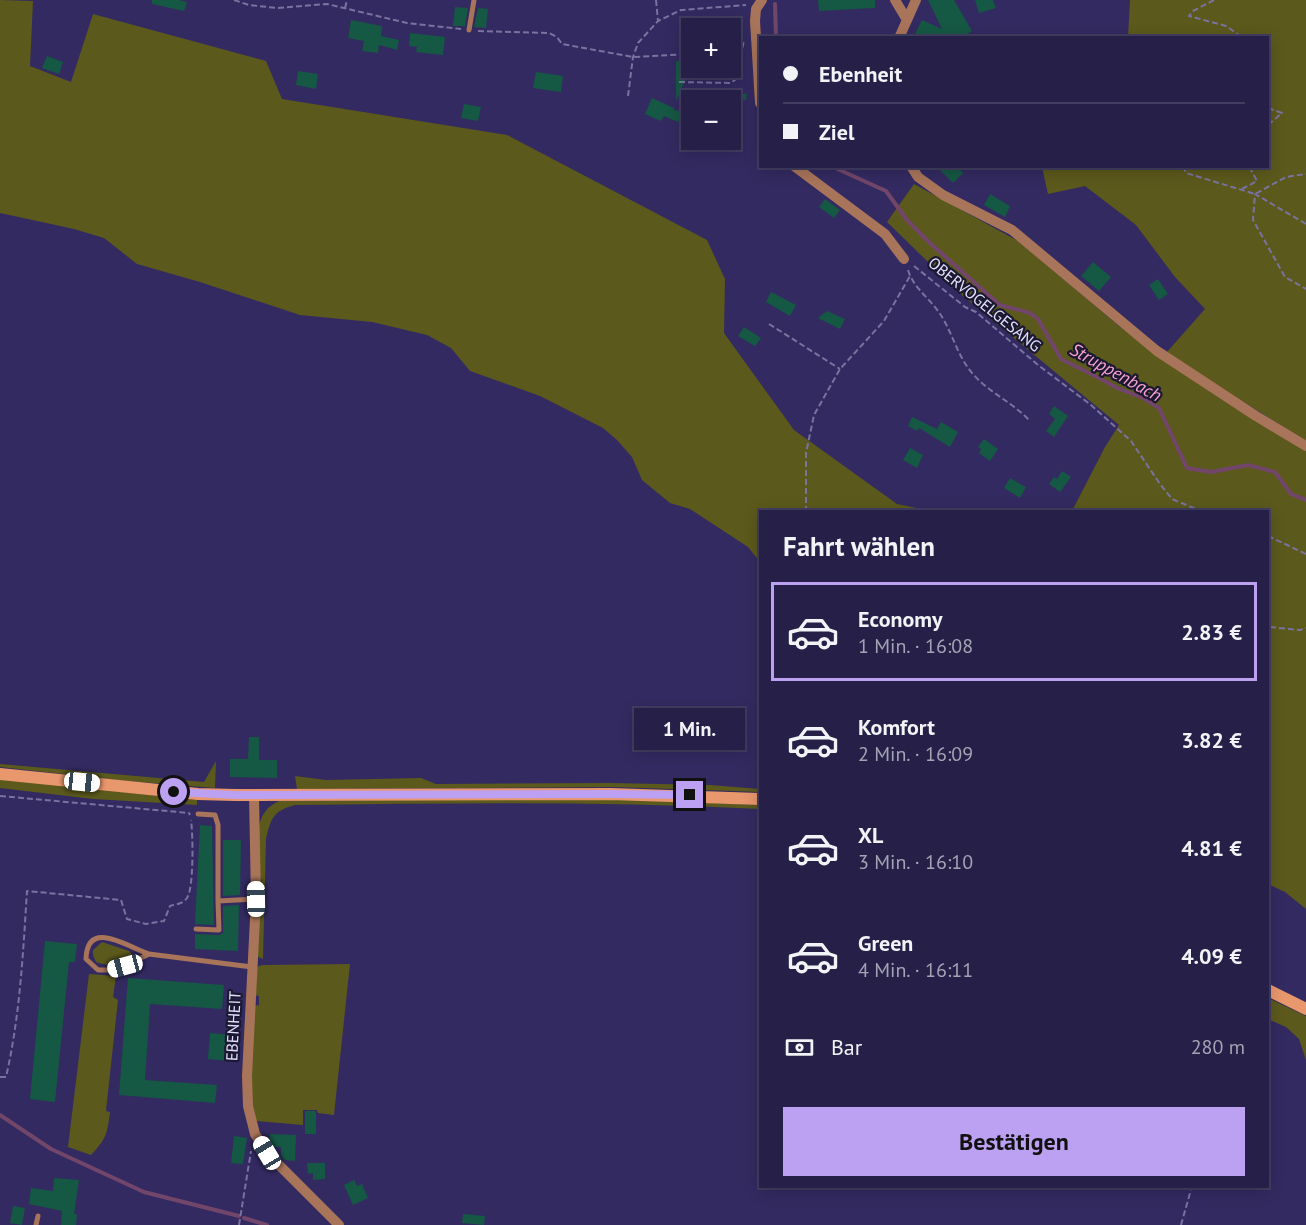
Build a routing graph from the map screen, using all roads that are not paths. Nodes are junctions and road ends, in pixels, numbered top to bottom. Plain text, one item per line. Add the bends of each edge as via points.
1 (474, 0) edge
2 (895, 0) edge
3 (916, 0) edge
4 (757, 2) edge
5 (907, 20) junction
6 (470, 30) dead end
7 (900, 36) edge
8 (759, 87) edge
9 (797, 168) edge
10 (912, 168) edge
11 (904, 258) road end
12 (1306, 446) edge
13 (0, 774) edge
14 (254, 795) junction
15 (759, 799) edge
16 (198, 814) dead end
17 (256, 899) junction
18 (218, 901) junction
19 (196, 929) dead end
20 (149, 954) junction
21 (253, 967) junction
22 (1269, 990) edge
23 (1306, 1009) edge
24 (38, 1216) dead end
25 (36, 1225) edge
26 (339, 1225) edge

1 - 6 lane
2 - 5 street
3 - 5 street
4 - 8 street
5 - 7 street
9 - 11 street, OBERVOGELGESANG via 885,234
10 - 12 street via 943,195 1012,230 1157,351
13 - 14 main road via 198,794
14 - 15 main road via 611,794
14 - 17 street, EBENHEIT
16 - 18 lane via 215,815 218,825
17 - 18 lane
17 - 21 street, EBENHEIT
18 - 19 lane via 219,930
20 - 20 lane via 107,937 87,945 86,959 98,970 109,970
20 - 21 lane
21 - 26 street, EBENHEIT via 247,1076 248,1106 255,1134 267,1153
22 - 23 main road
24 - 25 lane

